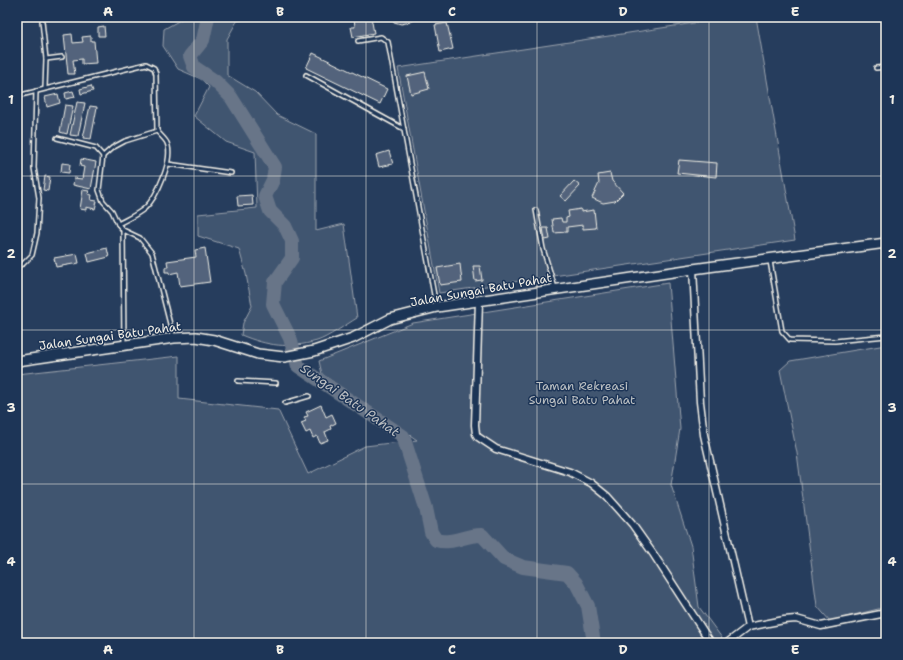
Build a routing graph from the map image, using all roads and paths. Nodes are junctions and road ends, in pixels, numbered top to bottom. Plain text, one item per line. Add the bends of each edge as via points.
1 (42, 21) dead end
2 (358, 41) dead end
3 (62, 56) dead end
4 (46, 59) junction
5 (886, 67) edge
6 (876, 68) dead end
7 (306, 76) dead end
8 (46, 88) junction
9 (36, 91) junction
10 (17, 96) edge
11 (404, 129) junction
12 (157, 131) junction
13 (57, 138) dead end
14 (103, 156) junction
15 (168, 164) junction
16 (230, 173) dead end
17 (536, 210) dead end
18 (118, 224) junction
19 (123, 230) junction
20 (886, 243) edge
21 (770, 259) junction
22 (17, 266) edge
23 (693, 269) junction
24 (556, 290) junction
25 (479, 301) junction
26 (437, 307) junction
27 (886, 336) edge
28 (174, 338) junction
29 (124, 346) junction
30 (17, 361) edge
31 (238, 381) dead end
32 (276, 383) dead end
33 (309, 396) dead end
34 (285, 403) dead end
35 (886, 613) edge
36 (748, 627) junction
37 (710, 643) edge
38 (727, 643) edge

1 - 4 lane
2 - 11 lane via 381,37 388,42
3 - 4 lane
4 - 8 lane
5 - 6 lane
7 - 11 lane
8 - 9 lane
8 - 12 lane via 146,64 154,68 156,74
9 - 10 lane
9 - 22 lane via 34,168 39,209 37,233 32,255 24,264
11 - 26 lane
12 - 14 lane via 125,140
12 - 15 lane via 167,143
13 - 14 lane via 96,148
14 - 18 lane via 99,190
15 - 16 lane
15 - 18 lane via 146,207
17 - 24 lane via 543,249
18 - 19 lane
19 - 28 lane via 140,238 152,253
19 - 29 lane
20 - 21 street, Jalan Sungai Batu Pahat
21 - 23 street, Jalan Sungai Batu Pahat
21 - 27 lane via 782,332 790,340 835,341
23 - 24 street, Jalan Sungai Batu Pahat
23 - 36 street via 704,435
24 - 25 street, Jalan Sungai Batu Pahat
25 - 26 street, Jalan Sungai Batu Pahat
25 - 37 street via 475,425 478,437 496,449 570,472 597,487 632,524
26 - 28 street, Jalan Sungai Batu Pahat via 390,319 352,338 314,351 284,357 258,354 214,340 196,337
28 - 29 street, Jalan Sungai Batu Pahat
29 - 30 street, Jalan Sungai Batu Pahat
31 - 32 lane
33 - 34 lane
35 - 36 street via 821,626 796,618
36 - 38 street

